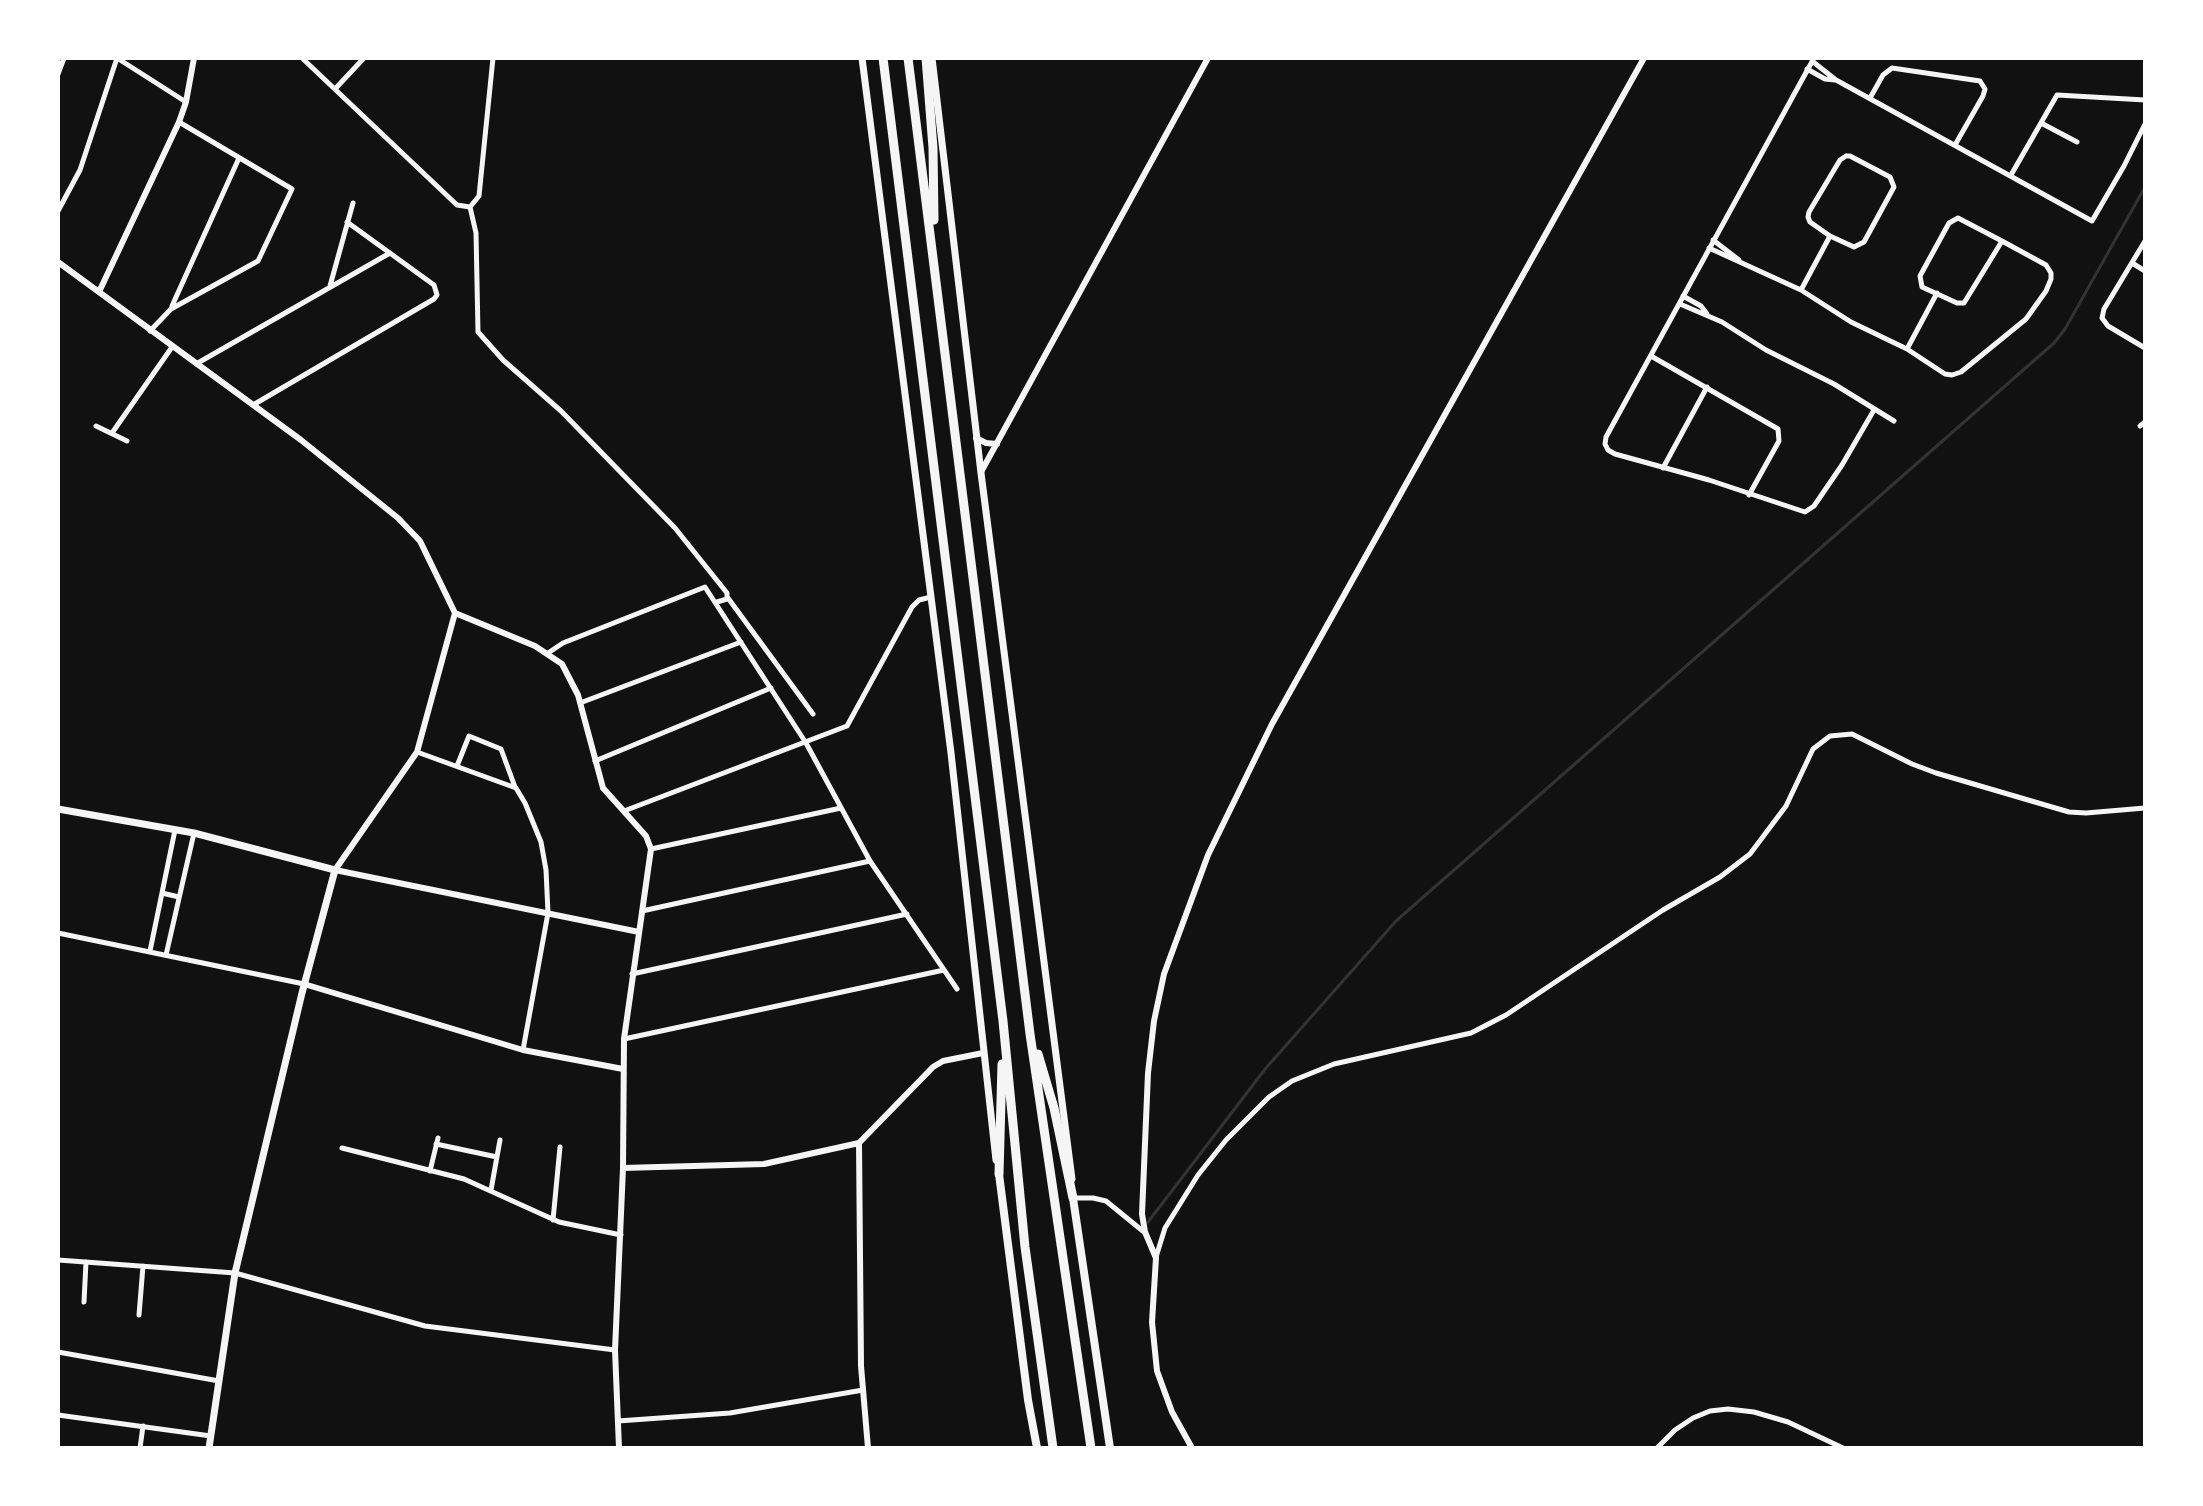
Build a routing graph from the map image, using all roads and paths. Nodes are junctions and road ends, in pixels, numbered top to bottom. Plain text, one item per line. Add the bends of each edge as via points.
1 (64, 58) edge
2 (117, 58) edge
3 (194, 58) edge
4 (302, 58) edge
5 (364, 58) edge
6 (493, 58) edge
7 (862, 58) edge
8 (883, 58) edge
9 (908, 58) edge
10 (929, 58) edge
11 (1208, 58) edge
12 (1644, 58) edge
13 (1813, 59) edge
14 (1807, 69) junction
15 (58, 74) edge
16 (1836, 80) junction
17 (335, 89) junction
18 (1870, 98) junction
19 (2145, 100) edge
20 (186, 102) junction
21 (179, 122) junction
22 (2041, 123) junction
23 (2145, 124) edge
24 (2077, 142) dead end
25 (1955, 145) junction
26 (239, 158) junction
27 (2011, 175) junction
28 (353, 203) dead end
29 (470, 207) junction
30 (58, 211) edge
31 (347, 222) junction
32 (1830, 236) junction
33 (1713, 240) junction
34 (2002, 241) junction
35 (2145, 241) edge
36 (1709, 248) junction
37 (390, 253) junction
38 (1739, 260) junction
39 (58, 262) edge
40 (935, 263) junction
41 (2132, 263) junction
42 (2145, 271) edge
43 (329, 287) junction
44 (1801, 290) junction
45 (99, 292) junction
46 (1937, 293) junction
47 (1683, 296) junction
48 (1680, 304) junction
49 (171, 309) junction
50 (1707, 314) junction
51 (150, 331) junction
52 (172, 347) junction
53 (2145, 348) edge
54 (1907, 349) junction
55 (1651, 356) junction
56 (196, 364) junction
57 (1707, 387) junction
58 (253, 405) junction
59 (1874, 410) junction
60 (1894, 421) dead end
61 (96, 426) dead end
62 (112, 433) junction
63 (976, 438) junction
64 (127, 441) dead end
65 (997, 444) junction
66 (1663, 468) junction
67 (981, 473) junction
68 (1749, 495) junction
69 (931, 597) junction
70 (727, 598) junction
71 (717, 602) junction
72 (455, 613) junction
73 (741, 642) junction
74 (548, 653) junction
75 (771, 688) junction
76 (580, 703) junction
77 (813, 714) dead end
78 (806, 743) junction
79 (417, 752) junction
80 (595, 761) junction
81 (457, 766) junction
82 (516, 788) junction
83 (841, 808) junction
84 (2145, 808) edge
85 (58, 809) edge
86 (624, 811) junction
87 (175, 830) junction
88 (194, 833) junction
89 (651, 849) junction
90 (870, 861) junction
91 (335, 870) junction
92 (162, 893) junction
93 (179, 897) junction
94 (642, 911) junction
95 (548, 913) junction
96 (907, 914) junction
97 (639, 932) junction
98 (58, 933) edge
99 (150, 951) junction
100 (166, 955) junction
101 (944, 970) junction
102 (632, 974) junction
103 (304, 984) junction
104 (957, 989) dead end
105 (1003, 1021) junction
106 (1030, 1034) junction
107 (624, 1039) junction
108 (523, 1050) junction
109 (983, 1053) junction
110 (623, 1069) junction
111 (500, 1140) dead end
112 (859, 1143) junction
113 (560, 1147) dead end
114 (342, 1148) dead end
115 (497, 1157) junction
116 (623, 1168) junction
117 (430, 1171) junction
118 (999, 1174) junction
119 (491, 1190) junction
120 (1073, 1198) junction
121 (553, 1220) junction
122 (1145, 1232) junction
123 (621, 1235) junction
124 (1156, 1258) junction
125 (58, 1260) edge
126 (86, 1262) junction
127 (143, 1266) junction
128 (235, 1273) junction
129 (84, 1302) dead end
130 (139, 1315) dead end
131 (615, 1350) junction
132 (58, 1352) edge
133 (219, 1381) junction
134 (863, 1390) junction
135 (58, 1415) edge
136 (618, 1421) junction
137 (143, 1426) junction
138 (211, 1436) junction
139 (140, 1448) edge
140 (209, 1448) edge
141 (619, 1448) edge
142 (868, 1448) edge
143 (1037, 1448) edge
144 (1053, 1448) edge
145 (1091, 1448) edge
146 (1110, 1448) edge
147 (1192, 1448) edge
148 (1657, 1448) edge
149 (1843, 1448) edge

1 - 15 street
2 - 20 street
2 - 30 street via 80,170
3 - 20 street
4 - 17 street
5 - 17 street
6 - 29 street via 479,196
7 - 69 main road
8 - 105 highway
9 - 40 highway
10 - 40 highway
10 - 63 main road
11 - 65 street
12 - 122 street via 1241,784 1208,855 1164,974 1154,1021 1142,1194
13 - 14 street
13 - 16 street
14 - 16 street
14 - 33 street
16 - 18 street
17 - 29 street via 457,205
18 - 25 street
18 - 25 street via 1892,68 1980,81 1983,96
19 - 22 street via 2060,94
20 - 21 street
21 - 26 street
21 - 45 street
22 - 24 street
22 - 27 street
23 - 27 street via 2092,221
25 - 27 street
26 - 49 street
26 - 49 street via 292,189 258,261
28 - 31 street
29 - 70 street via 476,233 478,332 662,514
31 - 37 street
31 - 43 street
32 - 32 street via 1854,247 1864,242 1894,187 1890,177 1850,156 1840,160 1809,212 1810,222
32 - 44 street
33 - 36 street
33 - 38 street
34 - 46 street via 1964,303
34 - 46 street via 1954,218 1920,276 1922,287
34 - 54 street via 2051,273 2046,291 2026,319 1956,374 1945,374
35 - 41 street
36 - 38 street
36 - 47 street
37 - 43 street
37 - 58 street via 434,285 434,299
38 - 44 street
39 - 45 street
40 - 106 highway
41 - 42 street
41 - 53 street via 2102,318
43 - 56 street
44 - 54 street
45 - 51 street
46 - 54 street
47 - 48 street
47 - 50 street
48 - 50 street
48 - 55 street
49 - 51 street
50 - 59 street
51 - 52 street
52 - 56 street
52 - 62 street
55 - 57 street
55 - 66 street via 1605,444 1611,453
56 - 58 street
57 - 66 street
57 - 68 street via 1780,432
58 - 72 street via 406,525
59 - 60 street
59 - 68 street via 1812,508 1800,512
61 - 62 street
62 - 64 street
63 - 65 street
63 - 67 main road
65 - 67 street
66 - 68 street
67 - 120 main road
69 - 78 street via 912,607 847,726
69 - 109 main road
70 - 71 street
70 - 77 street
71 - 73 street
71 - 74 street via 705,587
72 - 74 street
72 - 79 street
73 - 75 street
73 - 76 street
74 - 76 street via 566,670
75 - 78 street
75 - 80 street
76 - 80 street
78 - 83 street
78 - 86 street
79 - 81 street
79 - 91 street
80 - 86 street via 603,788
81 - 82 street
81 - 82 street via 469,736 492,744 503,752
82 - 95 street via 541,842
83 - 89 street
83 - 90 street
84 - 124 street via 2069,812 1936,773 1852,734 1830,736 1813,749 1786,806 1750,854 1506,1015 1471,1033 1334,1064 1269,1097 1198,1175 1165,1228
85 - 87 main road
86 - 89 street
87 - 88 main road
87 - 92 street
88 - 91 main road
88 - 93 street
89 - 94 street
90 - 94 street
90 - 96 street
91 - 95 street
91 - 103 main road
92 - 93 street
92 - 99 street
93 - 100 street
94 - 97 street
95 - 97 street
95 - 108 street
96 - 101 street
96 - 102 street
97 - 102 street
98 - 99 street
99 - 100 street
100 - 103 street
101 - 104 street
101 - 107 street
102 - 107 street
103 - 108 street
103 - 128 main road
105 - 118 highway
105 - 144 highway via 1025,1247
106 - 120 highway via 1054,1108
106 - 145 highway
107 - 110 street
108 - 110 street
109 - 112 street via 933,1067
109 - 118 main road
110 - 116 street
111 - 115 street
112 - 116 street via 764,1164
112 - 134 street
113 - 121 street
114 - 117 street
115 - 117 street via 437,1141
115 - 119 street
116 - 123 street
117 - 119 street
118 - 143 main road
119 - 121 street
120 - 122 street via 1106,1201
120 - 146 main road
121 - 123 street
122 - 124 street
123 - 131 street
124 - 147 street via 1156,1363 1166,1399
125 - 126 street
126 - 127 street
126 - 129 street
127 - 128 street
127 - 130 street
128 - 131 street via 425,1326
128 - 133 main road
131 - 136 street
132 - 133 street
133 - 138 main road
134 - 136 street via 730,1413
134 - 142 street
135 - 137 street
136 - 141 street
137 - 138 street
137 - 139 street
138 - 140 main road
148 - 149 street via 1693,1418 1728,1409 1788,1422

